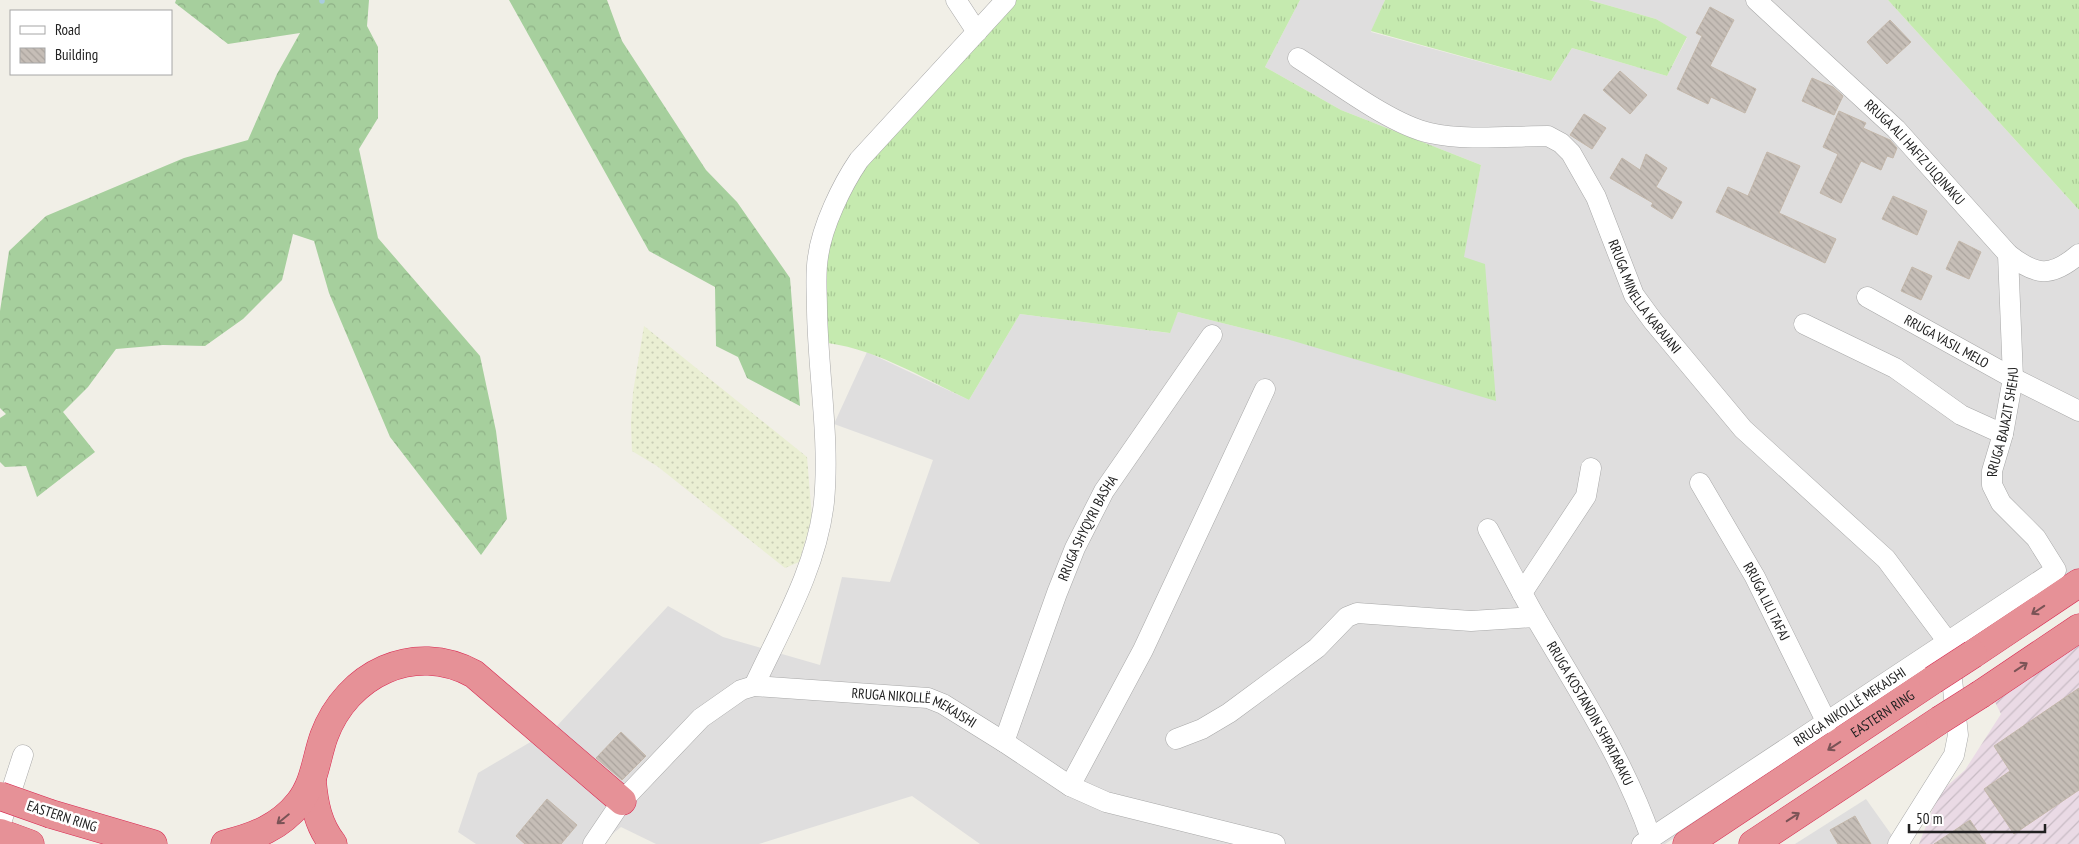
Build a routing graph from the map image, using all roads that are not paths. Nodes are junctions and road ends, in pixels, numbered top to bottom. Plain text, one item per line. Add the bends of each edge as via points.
1 (1006, 0) edge
2 (1756, 0) edge
3 (959, 1) edge
4 (977, 32) junction
5 (1298, 58) dead end
6 (2008, 254) junction
7 (2079, 254) edge
8 (1868, 297) dead end
9 (1804, 324) dead end
10 (1212, 335) dead end
11 (2013, 378) junction
12 (1265, 389) dead end
13 (2079, 411) edge
14 (2003, 434) junction
15 (1591, 468) dead end
16 (1700, 483) dead end
17 (1488, 529) dead end
18 (2068, 576) edge
19 (1522, 593) junction
20 (1535, 617) junction
21 (2079, 628) edge
22 (1948, 642) junction
23 (754, 686) junction
24 (1827, 723) junction
25 (1176, 739) dead end
26 (1004, 742) junction
27 (23, 755) dead end
28 (312, 780) junction
29 (1070, 786) junction
30 (0, 796) edge
31 (622, 801) junction
32 (0, 826) edge
33 (0, 833) edge
34 (1646, 841) edge
35 (152, 843) edge
36 (30, 844) edge
37 (225, 844) edge
38 (333, 844) edge
39 (593, 844) edge
40 (1275, 844) edge
41 (1687, 844) edge
42 (1753, 844) edge
43 (1898, 844) edge

1 - 4 street
2 - 6 street, RRUGA ALI HAFIZ ULQINAKU via 1896,129
3 - 4 street
4 - 23 street via 859,160 850,173 821,240 816,274 826,472 824,504 802,581
5 - 22 street, RRUGA MINELLA KARAJANI via 1398,121 1428,133 1446,136 1548,136 1561,143 1572,153 1596,197 1634,295 1653,321 1743,429 1886,559
6 - 7 street, RRUGA ALI HAFIZ ULQINAKU via 2034,271 2048,272 2062,267
6 - 11 street, RRUGA BAJAZIT SHEHU
8 - 11 street, RRUGA VASIL MELO
9 - 14 street via 1896,368 1961,415
10 - 26 street, RRUGA SHYQYRI BASHA via 1104,492 1075,548
11 - 13 street, RRUGA VASIL MELO
11 - 14 street, RRUGA BAJAZIT SHEHU
12 - 29 street via 1143,650
14 - 18 street, RRUGA BAJAZIT SHEHU via 1992,471 1995,494
15 - 19 street via 1586,496
16 - 24 street, RRUGA LILI TAFAJ via 1755,577
17 - 19 street, RRUGA KOSTANDIN SHPATARAKU
18 - 22 street, RRUGA NIKOLLË MEKAJSHI
18 -> 41 highway, EASTERN RING, bridge via 1973,654
19 - 20 street, RRUGA KOSTANDIN SHPATARAKU
20 - 25 street via 1471,620 1357,613 1347,617 1317,648 1229,713
20 - 34 street, RRUGA KOSTANDIN SHPATARAKU via 1590,708 1641,810
42 -> 21 highway, bridge
22 - 24 street, RRUGA NIKOLLË MEKAJSHI
22 - 43 street via 1958,735 1954,755
23 - 26 street, RRUGA NIKOLLË MEKAJSHI via 928,698
23 - 31 street, RRUGA NIKOLLË MEKAJSHI via 721,702 701,718
24 - 34 street, RRUGA NIKOLLË MEKAJSHI
26 - 29 street, RRUGA NIKOLLË MEKAJSHI
27 - 32 street
28 - 31 highway via 324,735 348,695 365,679 384,669 420,661 453,665 474,674
28 -> 37 highway via 301,801 281,821 252,838
28 - 38 highway via 318,816
29 - 40 street, RRUGA NIKOLLË MEKAJSHI via 1106,802
30 - 35 highway, EASTERN RING, bridge
31 - 39 street, RRUGA NIKOLLË MEKAJSHI
33 - 36 highway

